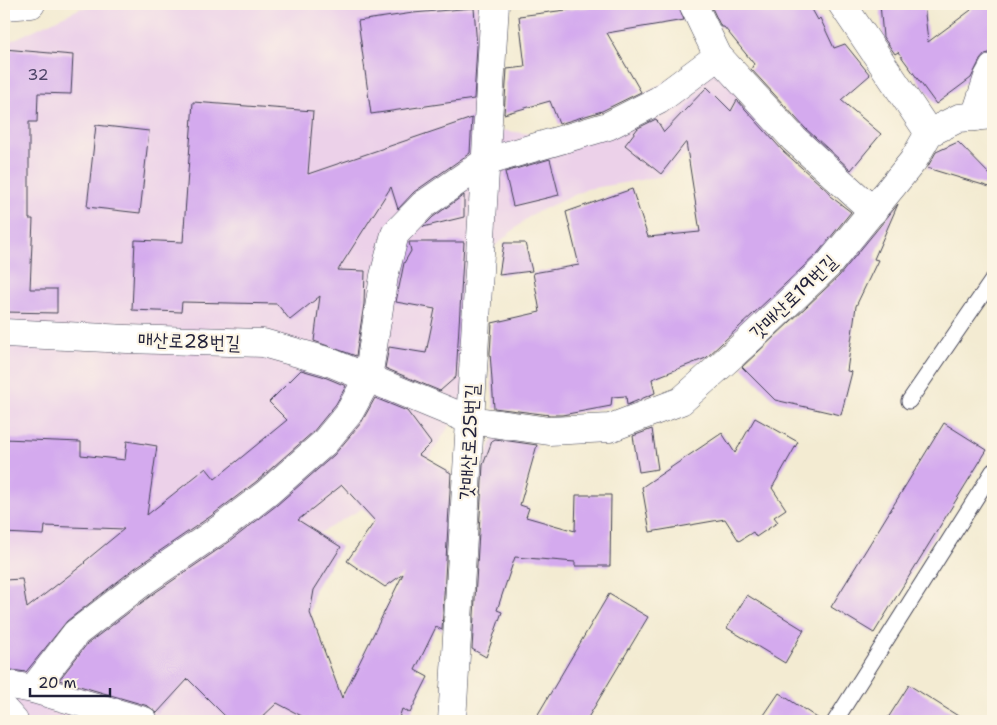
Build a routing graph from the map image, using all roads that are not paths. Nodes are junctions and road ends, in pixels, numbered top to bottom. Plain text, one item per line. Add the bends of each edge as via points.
1 (31, 4) edge
2 (495, 4) edge
3 (693, 4) edge
4 (842, 4) edge
5 (4, 6) edge
6 (718, 56) junction
7 (993, 68) edge
8 (984, 116) edge
9 (930, 133) junction
10 (485, 162) junction
11 (873, 211) junction
12 (993, 279) edge
13 (4, 333) edge
14 (368, 378) junction
15 (909, 401) dead end
16 (470, 420) junction
17 (993, 470) edge
18 (4, 684) edge
19 (34, 689) junction
20 (4, 710) edge
21 (14, 721) edge
22 (144, 721) edge
23 (452, 721) edge
24 (835, 721) edge

1 - 5 street
2 - 10 street, 갓매산로25번길
3 - 6 street
4 - 9 street
6 - 10 street via 659,100 608,126
6 - 11 street via 794,139
7 - 8 street via 988,77
8 - 9 street via 959,118
9 - 11 street, 갓매산로19번길 via 913,161
10 - 14 street via 423,205 395,234 384,276
10 - 16 street, 갓매산로25번길
11 - 16 street, 갓매산로19번길 via 828,265 681,401 610,428 549,431
12 - 15 lane
13 - 14 street, 매산로28번길 via 262,343 327,361
14 - 16 street, 매산로28번길
14 - 19 street via 349,413 324,443 220,529 76,633
16 - 23 street, 갓매산로25번길
17 - 24 lane
18 - 19 street
19 - 22 street
20 - 21 street

